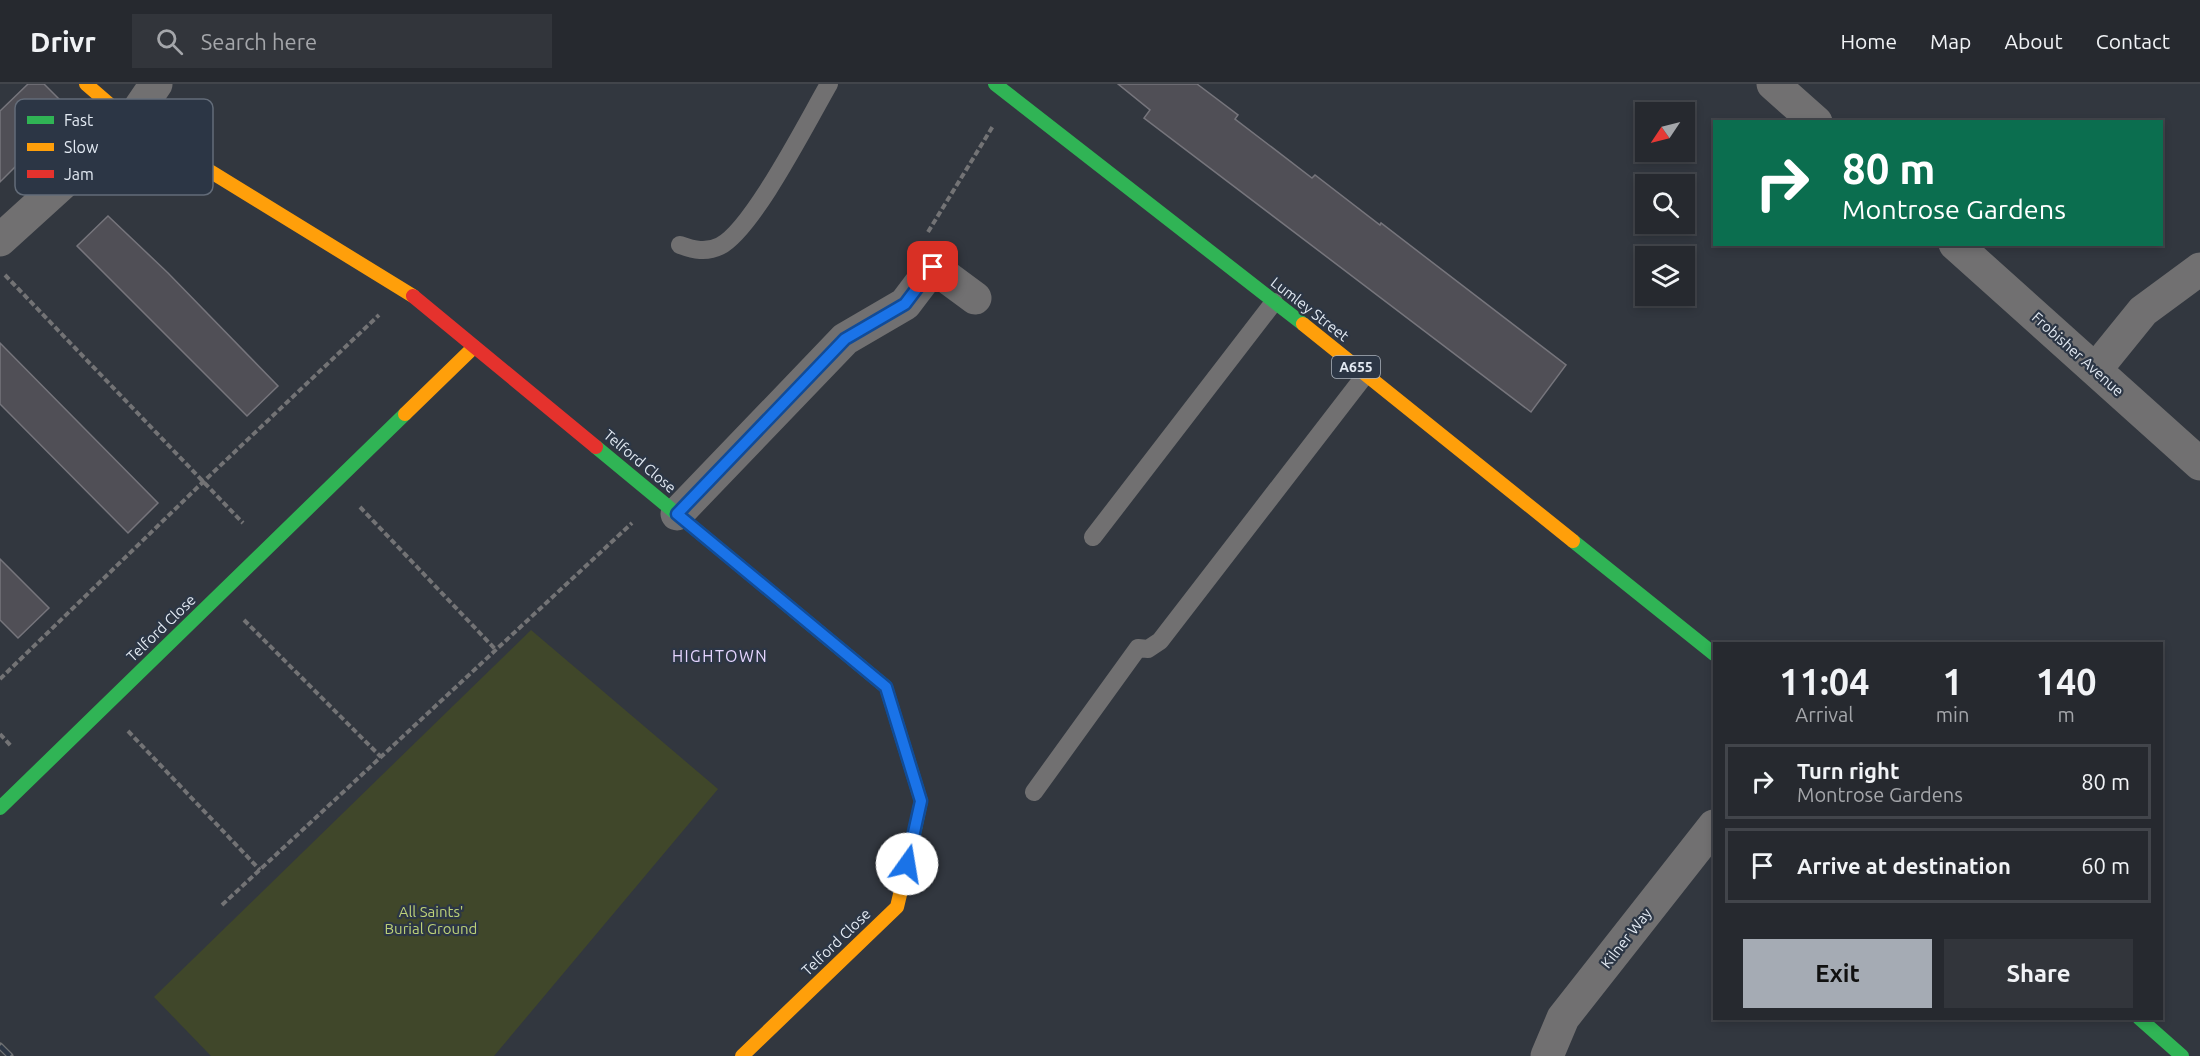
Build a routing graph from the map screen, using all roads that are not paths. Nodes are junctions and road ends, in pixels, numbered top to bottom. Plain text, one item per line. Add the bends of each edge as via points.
1 (86, 84) edge
2 (156, 84) edge
3 (829, 84) edge
4 (995, 84) edge
5 (1773, 84) edge
6 (103, 99) edge
7 (146, 99) edge
8 (1814, 120) edge
9 (213, 173) edge
10 (50, 195) edge
11 (0, 240) edge
12 (680, 245) dead end
13 (1957, 246) edge
14 (2200, 268) edge
15 (975, 298) dead end
16 (1274, 302) junction
17 (474, 346) junction
18 (2096, 369) junction
19 (1366, 374) junction
20 (2200, 464) edge
21 (668, 506) junction
22 (1093, 537) dead end
23 (1713, 653) edge
24 (1034, 792) dead end
25 (0, 808) edge
26 (1713, 827) edge
27 (2141, 1020) edge
28 (742, 1056) edge
29 (1547, 1056) edge
30 (2182, 1056) edge

1 - 6 street, Telford Close
2 - 7 street
3 - 12 lane via 762,199 737,232 720,246 698,251
4 - 16 street, Lumley Street / A655
5 - 8 street
9 - 17 street, Telford Close via 406,290
10 - 11 street
13 - 18 street, Frobisher Avenue
14 - 18 street via 2143,311
15 - 21 street via 933,267 905,304 845,339
16 - 19 street, Lumley Street / A655
16 - 22 lane
17 - 21 street, Telford Close
17 - 25 street, Telford Close
18 - 20 street, Frobisher Avenue
19 - 23 street, Lumley Street / A655
19 - 24 lane via 1160,641 1148,649 1138,648
21 - 28 street, Telford Close via 886,687 921,801 897,907
26 - 29 street, Kilner Way via 1563,1018
27 - 30 street

